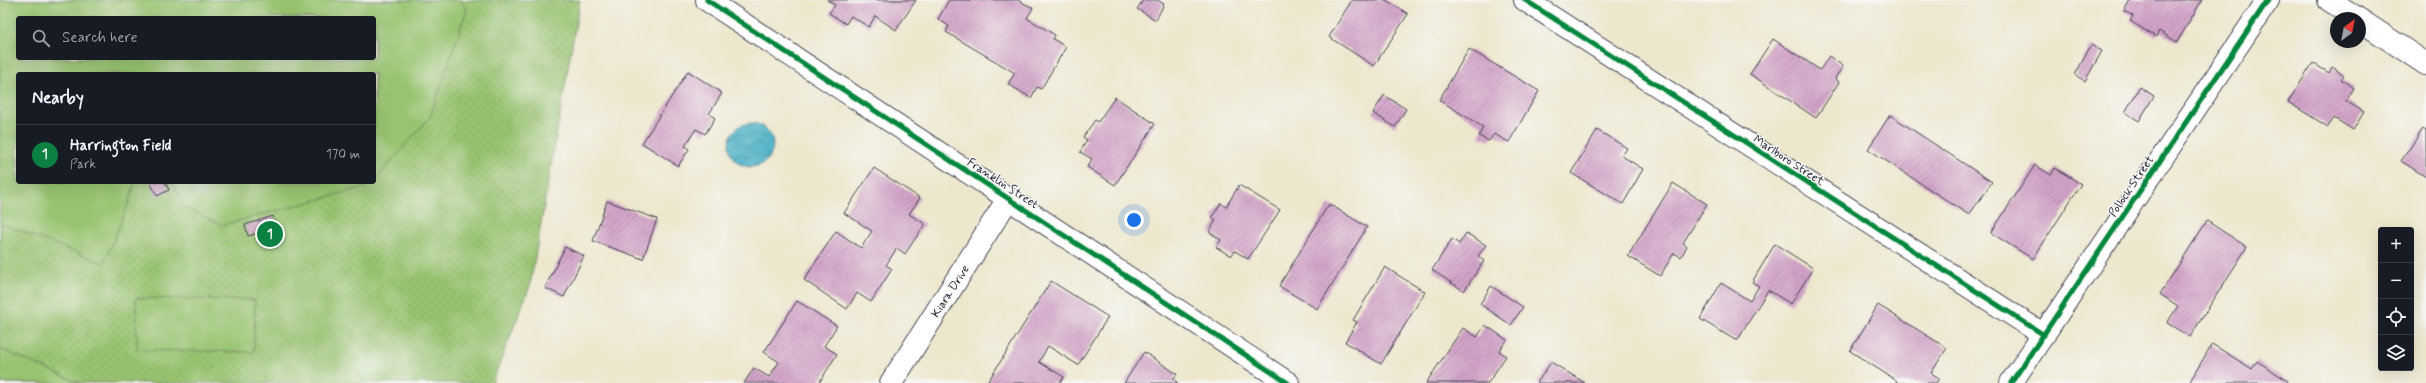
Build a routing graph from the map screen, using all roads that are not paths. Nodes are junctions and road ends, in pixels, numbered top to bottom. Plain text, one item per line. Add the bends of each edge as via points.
1 (707, 0) edge
2 (1525, 0) edge
3 (2268, 0) edge
4 (2329, 0) edge
5 (2348, 12) edge
6 (2366, 24) edge
7 (2426, 64) edge
8 (1008, 199) junction
9 (2044, 335) junction
10 (891, 383) edge
11 (1288, 383) edge
12 (2011, 383) edge

1 - 8 street, Franklin Street
2 - 9 street, Marlboro Street
3 - 9 street, Pollock Street
4 - 5 street
6 - 7 street
8 - 10 street, Kiara Drive
8 - 11 street, Franklin Street
9 - 12 street, Pollock Street

